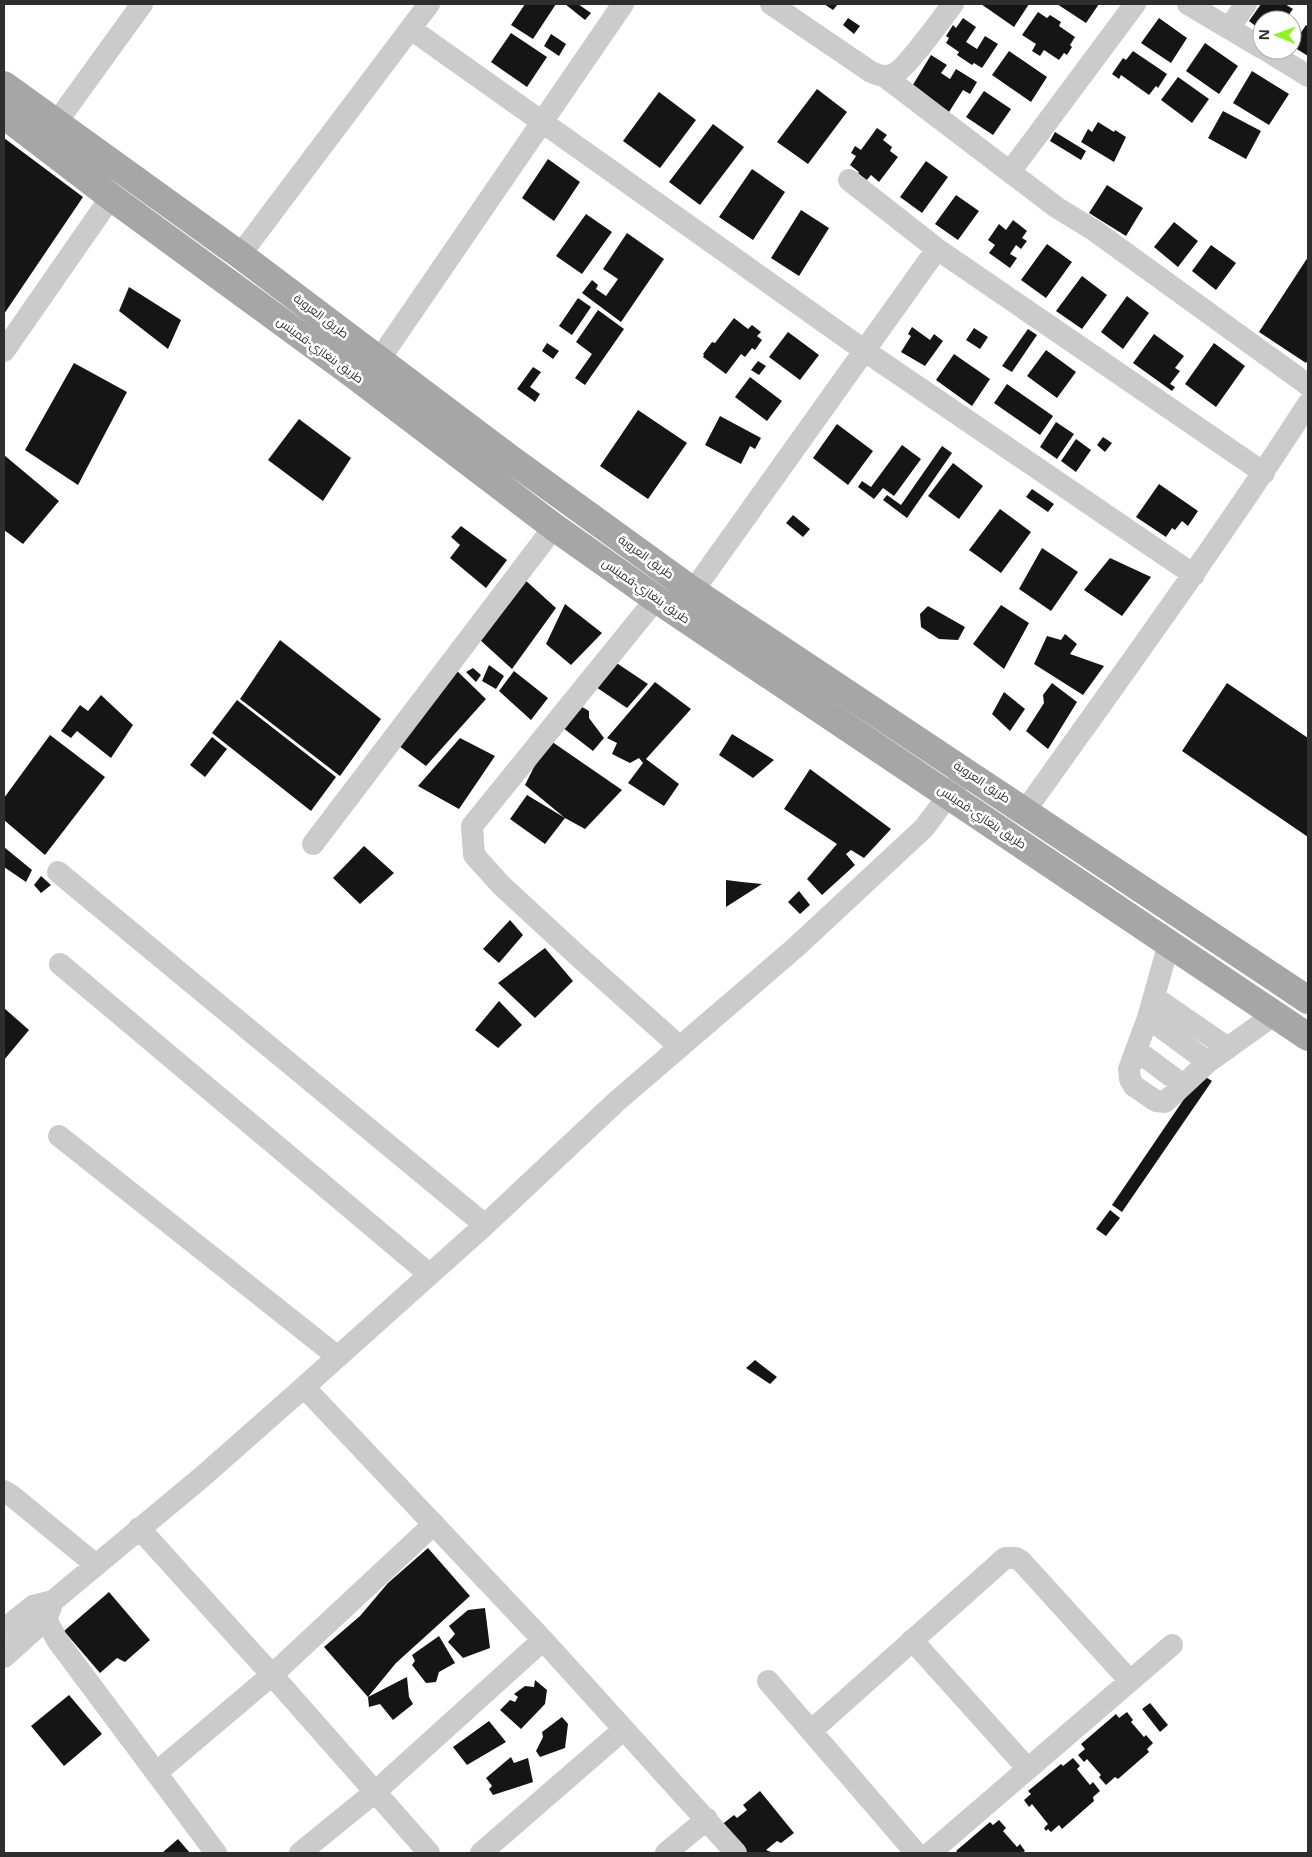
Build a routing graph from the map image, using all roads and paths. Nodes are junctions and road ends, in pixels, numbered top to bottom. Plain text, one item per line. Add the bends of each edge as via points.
1 (142, 4) edge
2 (429, 4) edge
3 (623, 4) edge
4 (771, 4) edge
5 (953, 4) edge
6 (1135, 4) edge
7 (1188, 4) edge
8 (1246, 4) edge
9 (1229, 28) junction
10 (410, 29) junction
11 (1252, 42) edge
12 (1282, 60) edge
13 (884, 76) junction
14 (1308, 76) edge
15 (4, 85) edge
16 (4, 115) edge
17 (56, 123) junction
18 (543, 123) junction
19 (1010, 172) junction
20 (849, 180) dead end
21 (112, 197) junction
22 (937, 249) junction
23 (240, 254) junction
24 (4, 351) edge
25 (865, 351) junction
26 (379, 360) junction
27 (1308, 385) edge
28 (1308, 404) edge
29 (1264, 473) junction
30 (554, 527) junction
31 (1194, 574) junction
32 (693, 591) junction
33 (656, 599) junction
34 (965, 770) junction
35 (949, 794) junction
36 (1025, 811) junction
37 (313, 844) dead end
38 (58, 872) dead end
39 (1169, 943) junction
40 (60, 964) dead end
41 (1308, 1000) edge
42 (1150, 1007) junction
43 (1275, 1014) junction
44 (1308, 1037) edge
45 (680, 1047) junction
46 (1228, 1048) junction
47 (1136, 1050) junction
48 (1208, 1062) junction
49 (1183, 1085) junction
50 (59, 1136) dead end
51 (484, 1225) junction
52 (429, 1274) junction
53 (338, 1357) junction
54 (304, 1388) junction
55 (4, 1491) edge
56 (434, 1524) junction
57 (139, 1528) junction
58 (96, 1565) junction
59 (46, 1608) junction
60 (4, 1630) edge
61 (543, 1640) junction
62 (912, 1640) junction
63 (1172, 1645) dead end
64 (4, 1657) edge
65 (272, 1675) junction
66 (768, 1681) dead end
67 (1130, 1681) junction
68 (623, 1730) junction
69 (811, 1731) junction
70 (1028, 1769) junction
71 (156, 1773) junction
72 (375, 1792) junction
73 (707, 1819) junction
74 (216, 1853) edge
75 (300, 1853) edge
76 (428, 1853) edge
77 (481, 1853) edge
78 (666, 1853) edge
79 (736, 1853) edge
80 (916, 1853) edge
81 (930, 1853) edge

1 - 17 street
2 - 10 street
3 - 18 street
4 - 13 street via 871,72
5 - 13 street via 907,62 895,74
6 - 19 street
7 - 9 street
8 - 9 street
9 - 11 street
10 - 18 street
10 - 23 street
12 - 14 street
13 - 19 street
15 - 17 main road, طريق العروبة
16 - 21 main road, طريق بنغازي-قمينس
17 - 23 main road, طريق العروبة
18 - 25 street
18 - 26 street
19 - 27 street
20 - 22 street
21 - 24 street
21 - 30 main road, طريق بنغازي-قمينس
22 - 25 street
22 - 29 street
23 - 26 main road, طريق العروبة
25 - 31 street
25 - 32 street
26 - 32 main road, طريق العروبة
28 - 29 street
29 - 31 street
30 - 33 main road, طريق بنغازي-قمينس
30 - 37 street
31 - 36 street
32 - 34 main road, طريق العروبة
33 - 35 main road, طريق بنغازي-قمينس
33 - 45 street via 472,826 474,855 502,885
34 - 35 street
34 - 36 main road, طريق العروبة
35 - 39 main road, طريق بنغازي-قمينس
35 - 45 street via 917,835 796,948
36 - 41 main road, طريق العروبة
38 - 51 street
39 - 42 street
39 - 43 main road, طريق بنغازي-قمينس
40 - 52 street
42 - 46 street
42 - 47 street
42 - 48 street
43 - 44 main road, طريق بنغازي-قمينس
43 - 46 street
45 - 51 street
46 - 48 street
47 - 49 street
47 - 49 street via 1130,1070 1134,1086 1156,1102 1164,1102
48 - 49 street
50 - 53 street
51 - 52 street
52 - 53 street
53 - 54 street
54 - 56 street
54 - 57 street
55 - 58 street
56 - 61 street
56 - 65 street
57 - 58 street
57 - 65 street
58 - 59 street
59 - 60 street via 33,1606
59 - 64 street
59 - 71 street via 57,1640
61 - 68 street
61 - 72 street
62 - 67 street via 1005,1558 1016,1558
62 - 69 street
62 - 70 street
63 - 67 street
65 - 71 street
65 - 72 street
66 - 69 street
67 - 70 street
68 - 73 street
68 - 77 street
69 - 80 street
70 - 81 street
71 - 74 street
72 - 75 street
72 - 76 street
73 - 78 street
73 - 79 street

